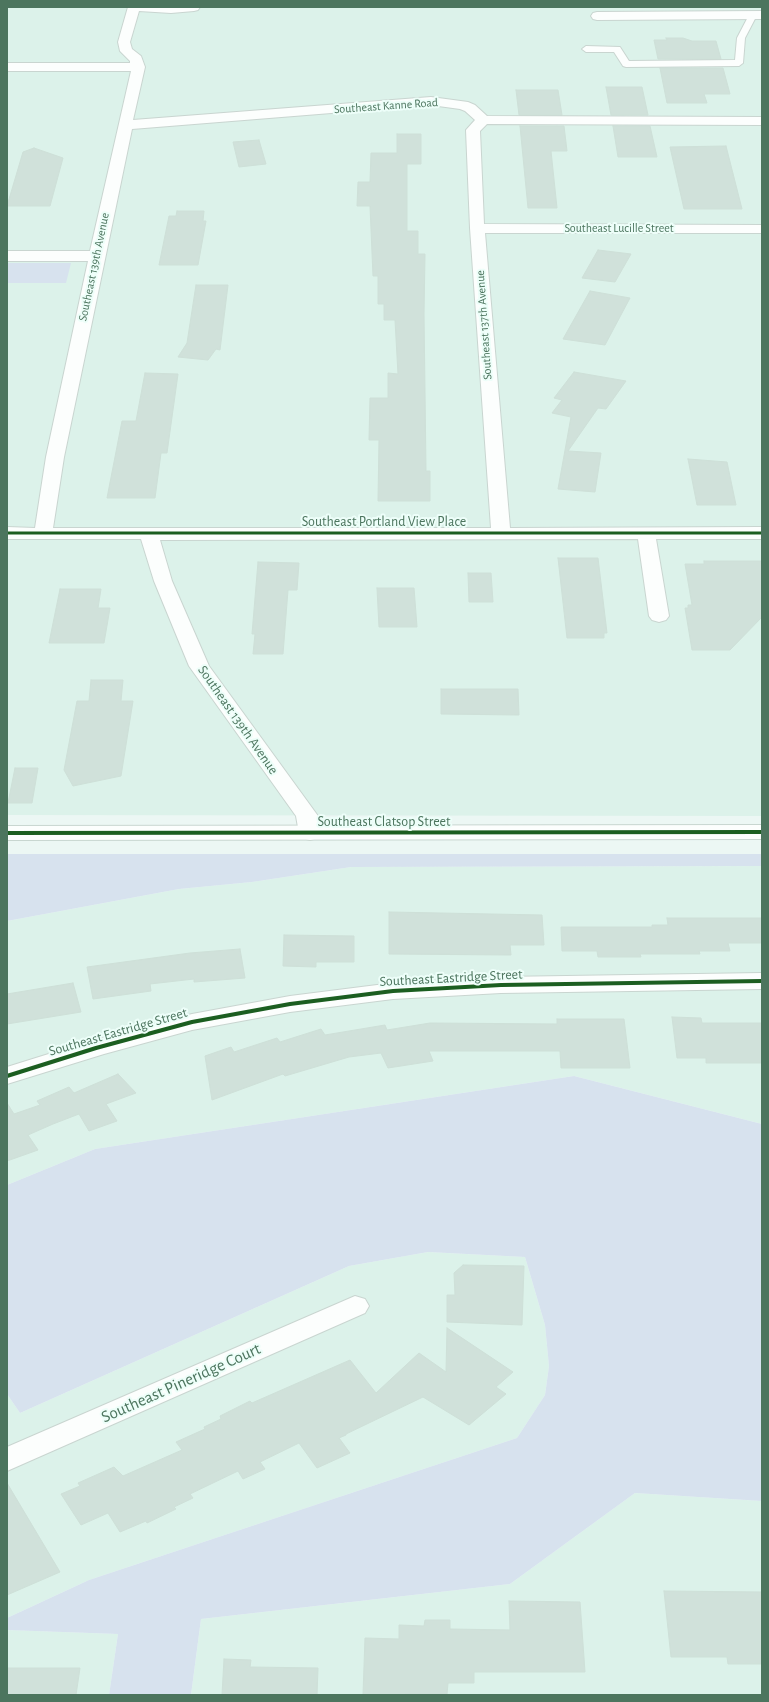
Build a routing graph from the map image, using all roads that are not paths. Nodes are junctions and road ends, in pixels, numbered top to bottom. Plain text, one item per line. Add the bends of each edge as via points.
1 (134, 7) edge
2 (194, 7) edge
3 (758, 15) edge
4 (597, 16) dead end
5 (586, 49) dead end
6 (7, 67) edge
7 (138, 67) junction
8 (483, 120) junction
9 (762, 121) edge
10 (125, 125) junction
11 (477, 228) junction
12 (762, 229) edge
13 (7, 256) edge
14 (97, 256) junction
15 (43, 532) junction
16 (7, 533) edge
17 (501, 533) junction
18 (646, 533) junction
19 (762, 533) edge
20 (149, 534) junction
21 (659, 616) dead end
22 (762, 832) edge
23 (7, 833) edge
24 (310, 833) junction
25 (762, 981) edge
26 (7, 1076) edge
27 (355, 1306) dead end
28 (7, 1460) edge

1 - 2 street
1 - 7 street via 124,42 126,51 136,59
3 - 4 street
3 - 5 lane via 741,38 739,63 626,64 617,49
6 - 7 street
7 - 10 street, Southeast 139th Avenue
8 - 9 street
8 - 10 street, Southeast Kanne Road via 463,105 431,101
8 - 11 street, Southeast 137th Avenue via 473,130
10 - 14 street, Southeast 139th Avenue
11 - 12 street, Southeast Lucille Street
11 - 17 street, Southeast 137th Avenue
13 - 14 street
14 - 15 street, Southeast 139th Avenue via 55,457
15 - 16 street, Southeast Portland View Place
15 - 20 street, Southeast Portland View Place
17 - 18 street, Southeast Portland View Place
17 - 20 street, Southeast Portland View Place
18 - 19 street, Southeast Portland View Place
18 - 21 street
20 - 24 street, Southeast 139th Avenue via 163,582 199,666 307,816
22 - 24 street, Southeast Clatsop Street
23 - 24 street, Southeast Clatsop Street
25 - 26 street, Southeast Eastridge Street via 501,985 393,991 290,1004 192,1022
27 - 28 street, Southeast Pineridge Court

